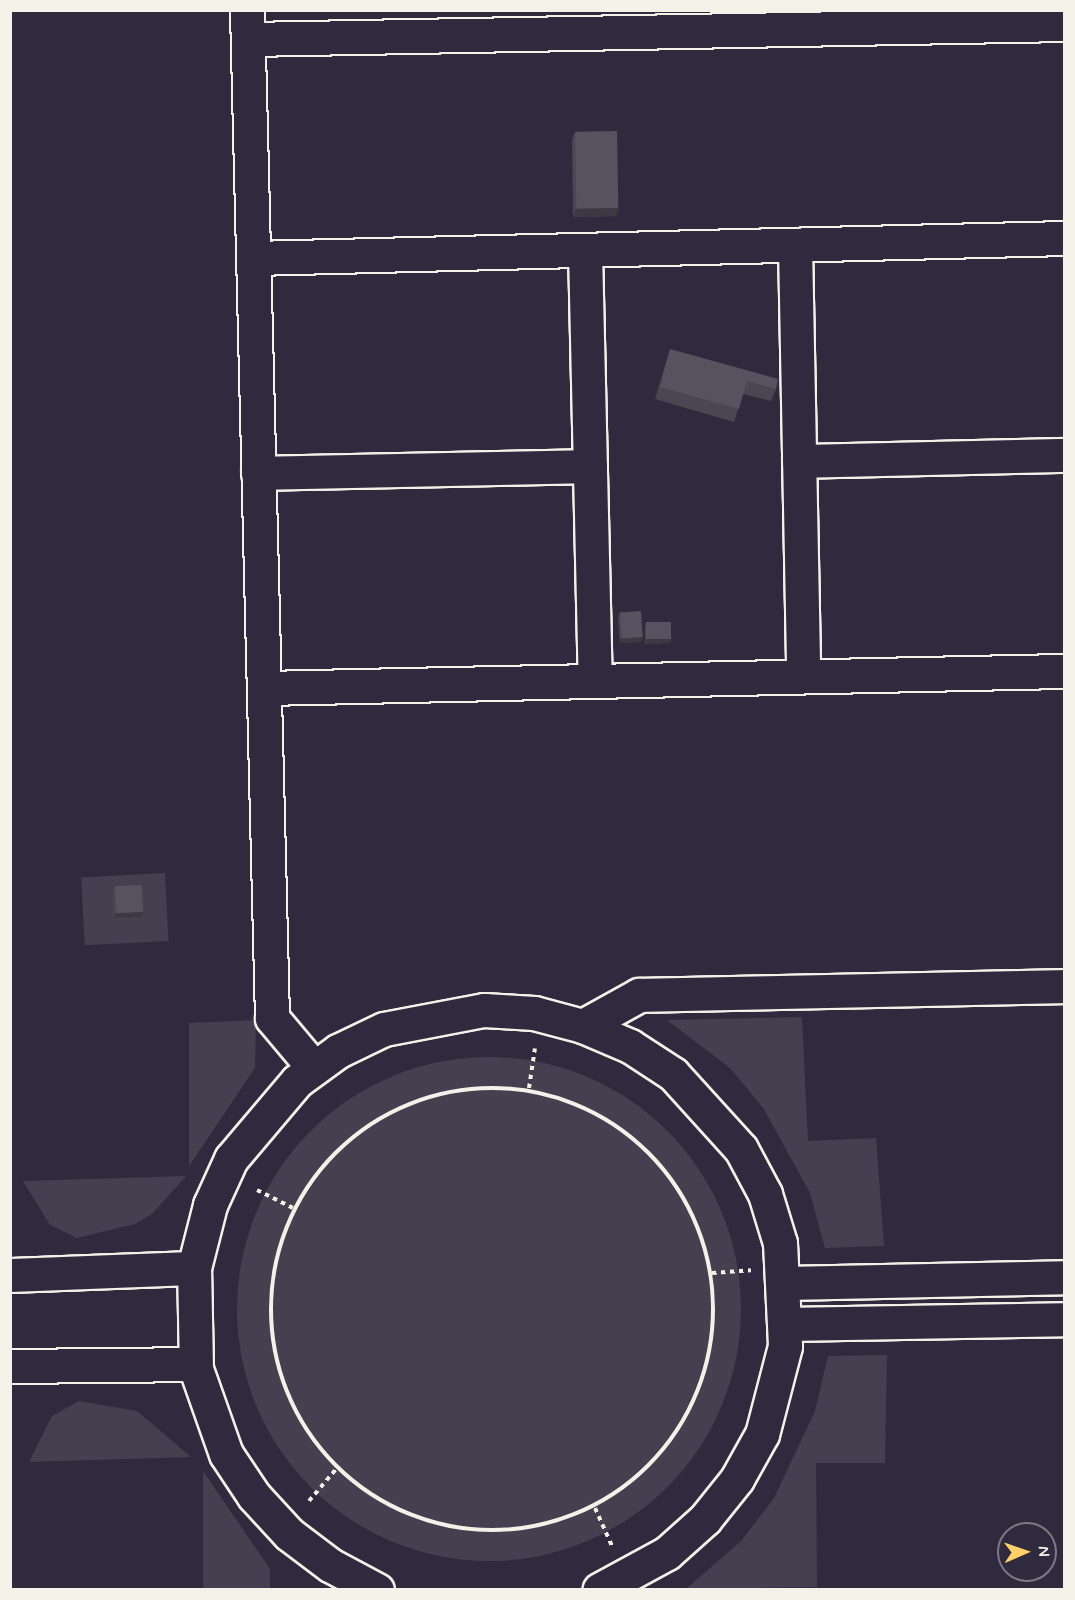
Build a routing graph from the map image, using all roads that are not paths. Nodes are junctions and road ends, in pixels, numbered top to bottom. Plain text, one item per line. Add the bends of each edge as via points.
1 (1065, 24) edge
2 (247, 25) edge
3 (1065, 238) edge
4 (795, 245) junction
5 (585, 250) junction
6 (253, 258) junction
7 (1065, 455) edge
8 (799, 461) junction
9 (590, 466) junction
10 (258, 473) junction
11 (1065, 671) edge
12 (803, 676) junction
13 (595, 681) junction
14 (264, 688) junction
15 (1065, 986) edge
16 (584, 1026) junction
17 (314, 1068) junction
18 (194, 1268) junction
19 (10, 1275) edge
20 (1065, 1277) edge
21 (785, 1283) junction
22 (1065, 1319) edge
23 (786, 1324) junction
24 (195, 1364) junction
25 (10, 1366) edge
26 (322, 1577) edge
27 (377, 1590) edge
28 (599, 1590) edge

1 - 2 street
2 - 6 street
3 - 4 street
4 - 5 street
4 - 8 street
5 - 6 street
5 - 9 street
6 - 10 street
7 - 8 street
8 - 12 street
9 - 10 street
9 - 13 street
10 - 14 street
11 - 12 street
12 - 13 street
13 - 14 street
14 - 17 street via 272,1018
15 - 16 street via 639,995
16 - 17 street via 534,1014 484,1010 433,1016 384,1029
16 - 21 street via 630,1046 673,1074 710,1108 741,1149 765,1194
17 - 18 street via 261,1117 231,1159 210,1205
18 - 19 street
18 - 24 street
20 - 21 street
21 - 23 street
22 - 23 street
23 - 28 street via 779,1386 762,1434 737,1479 667,1553
24 - 25 street
24 - 26 street via 226,1454 254,1496
26 - 27 street

